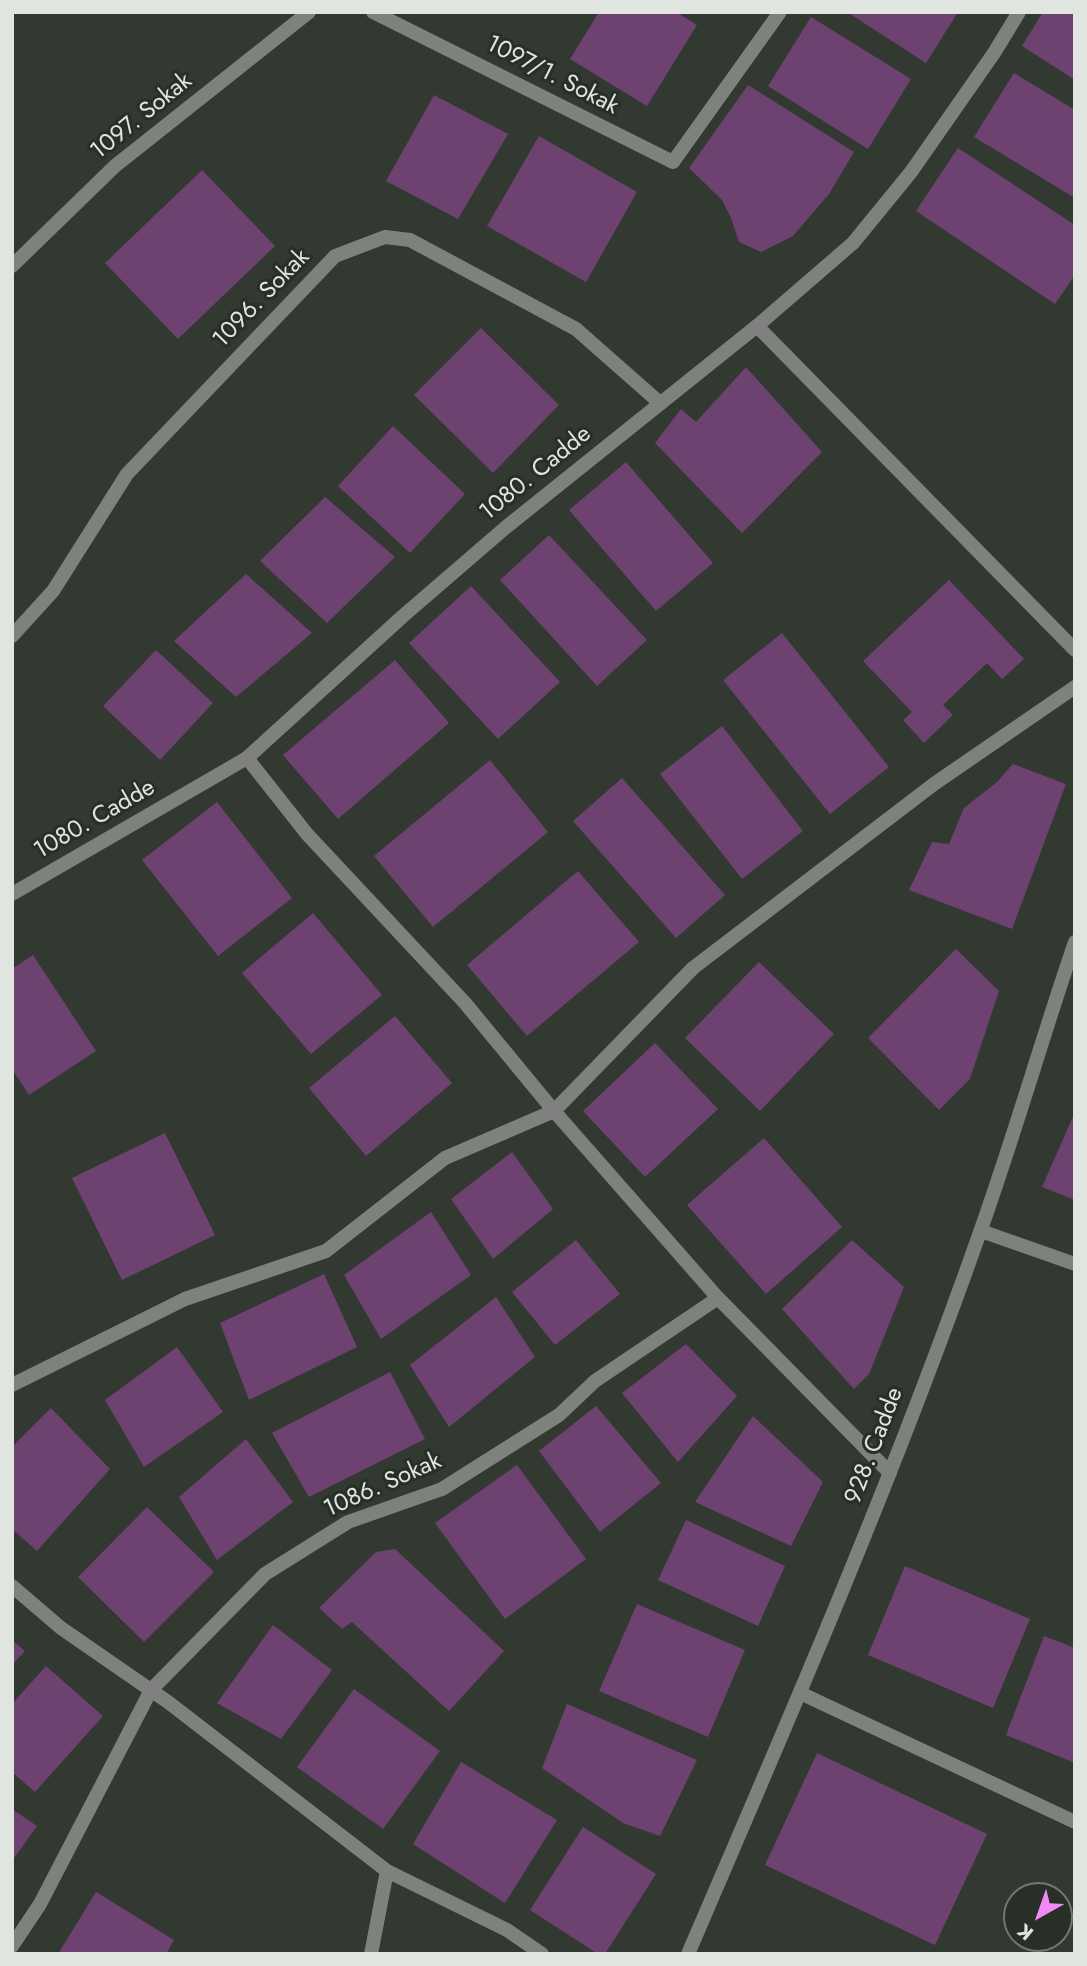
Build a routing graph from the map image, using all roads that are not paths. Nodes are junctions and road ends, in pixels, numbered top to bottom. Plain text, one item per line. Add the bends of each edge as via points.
1 (309, 12) edge
2 (373, 12) edge
3 (780, 12) edge
4 (1019, 12) edge
5 (12, 266) edge
6 (757, 326) junction
7 (660, 403) junction
8 (12, 636) edge
9 (1075, 650) edge
10 (1075, 687) edge
11 (247, 758) junction
12 (12, 894) edge
13 (1075, 942) edge
14 (554, 1111) junction
15 (981, 1231) junction
16 (1075, 1264) edge
17 (718, 1298) junction
18 (12, 1385) edge
19 (890, 1474) junction
20 (12, 1586) edge
21 (151, 1690) junction
22 (800, 1693) junction
23 (1075, 1822) edge
24 (387, 1871) junction
25 (12, 1946) edge
26 (371, 1954) edge
27 (542, 1954) edge
28 (688, 1954) edge

1 - 5 street, 1097. Sokak via 115,166
2 - 3 street, 1097/1. Sokak via 673,162
4 - 6 street, 1080. Cadde via 911,172 853,243
6 - 7 street, 1080. Cadde
6 - 9 street
7 - 8 street, 1096. Sokak via 576,329 410,240 385,237 335,256 127,474 53,591
7 - 11 street, 1080. Cadde via 433,590
10 - 14 street via 934,784 693,968
11 - 12 street, 1080. Cadde
11 - 14 street via 307,834 465,1003
13 - 15 street, 928. Cadde
14 - 17 street
14 - 18 street via 446,1158 326,1251 185,1299
15 - 16 street
15 - 19 street, 928. Cadde
17 - 19 street
17 - 21 street, 1086. Sokak via 595,1381 559,1415 442,1489 348,1522 265,1574
19 - 22 street, 928. Cadde
20 - 21 street via 61,1628
21 - 24 street
21 - 25 street, 1086. Sokak via 40,1904
22 - 23 street
22 - 28 street, 928. Cadde
24 - 26 street
24 - 27 street via 507,1930

